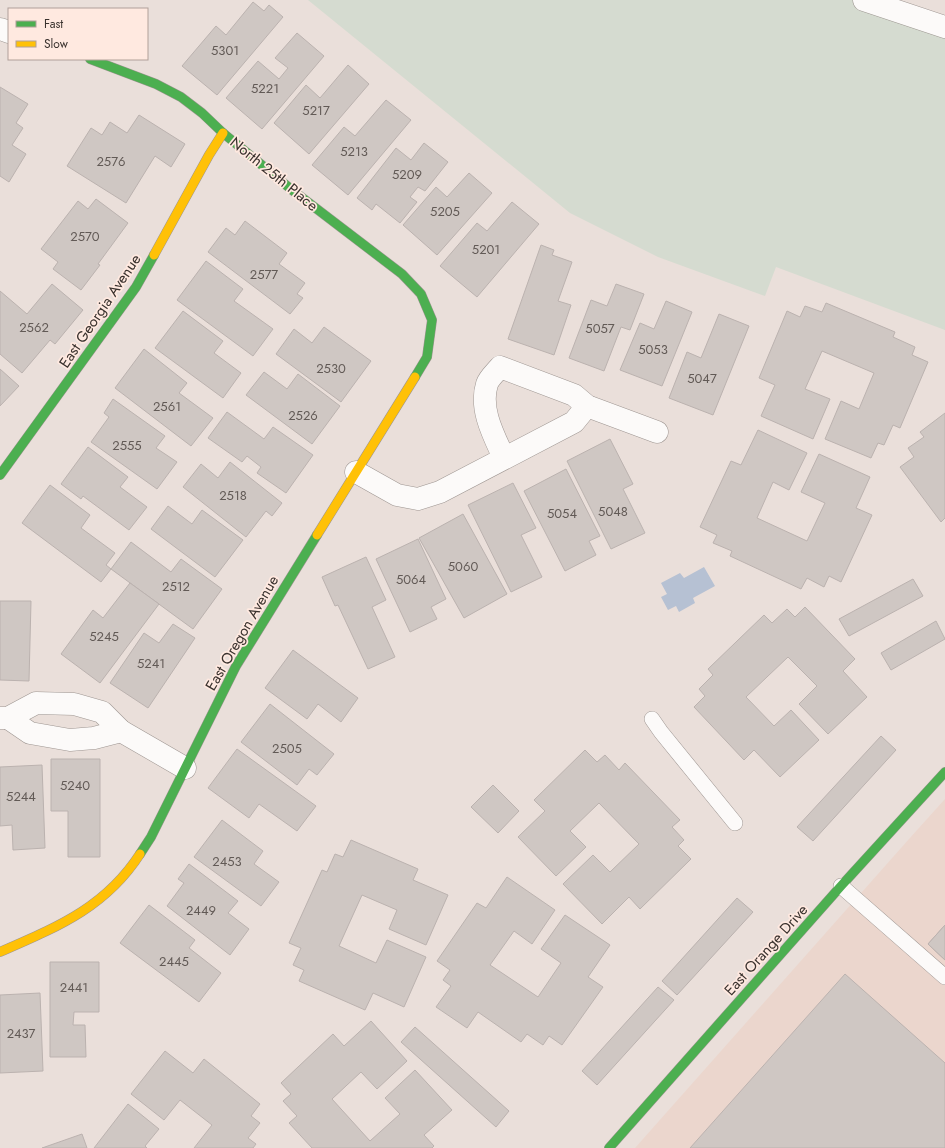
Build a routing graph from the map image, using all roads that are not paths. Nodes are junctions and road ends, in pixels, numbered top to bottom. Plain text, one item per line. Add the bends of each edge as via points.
1 (864, 0) edge
2 (945, 28) edge
3 (93, 60) edge
4 (223, 133) junction
5 (432, 320) joint
6 (587, 406) junction
7 (657, 432) dead end
8 (504, 458) junction
9 (356, 472) junction
10 (0, 476) edge
11 (4, 718) edge
12 (652, 719) dead end
13 (121, 731) junction
14 (185, 768) junction
15 (945, 772) edge
16 (735, 823) dead end
17 (841, 886) junction
18 (0, 952) edge
19 (945, 977) edge
20 (609, 1148) edge

1 - 2 street
3 - 4 street, North 25th Place via 156,84 181,97
4 - 5 street, North 25th Place via 292,190 402,274 421,294
4 - 10 street, East Georgia Avenue via 136,287
5 - 9 street, East Oregon Avenue via 427,357
6 - 7 street
6 - 8 street via 574,422
6 - 8 street via 574,395 500,367 487,383 484,406
8 - 9 street via 440,492 418,499 397,495
9 - 14 street, East Oregon Avenue via 236,666
11 - 13 street via 30,733 70,740 94,738
11 - 13 street via 36,703 74,704 102,712
12 - 16 lane
13 - 14 street
14 - 18 street, East Oregon Avenue via 151,837 131,868 108,893 80,914
15 - 17 street, East Orange Drive
17 - 19 lane
17 - 20 street, East Orange Drive

